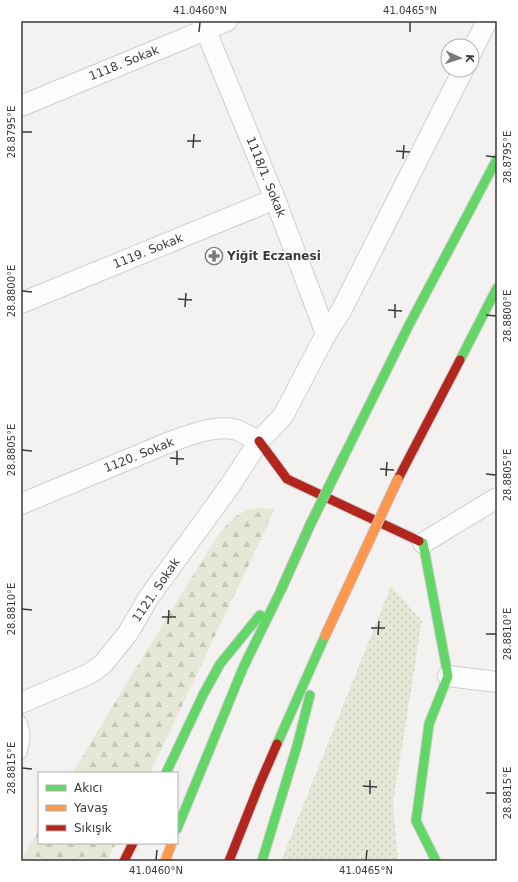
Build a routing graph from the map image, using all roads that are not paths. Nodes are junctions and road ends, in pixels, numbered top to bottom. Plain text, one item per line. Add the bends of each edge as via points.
1 (227, 21) edge
2 (487, 21) edge
3 (204, 25) edge
4 (478, 38) edge
5 (458, 78) edge
6 (21, 106) edge
7 (497, 159) edge
8 (275, 199) junction
9 (497, 288) edge
10 (21, 303) edge
11 (326, 334) junction
12 (259, 441) junction
13 (497, 498) edge
14 (21, 504) edge
15 (423, 543) junction
16 (281, 590) junction
17 (325, 636) junction
18 (448, 676) junction
19 (497, 682) edge
20 (21, 703) edge
21 (21, 721) edge
22 (21, 754) edge
23 (166, 772) edge
24 (178, 827) edge
25 (132, 844) edge
26 (172, 844) edge
27 (124, 861) edge
28 (164, 861) edge
29 (229, 861) edge
30 (262, 861) edge
31 (436, 861) edge

1 - 3 street, 1118. Sokak
2 - 4 street
3 - 6 street, 1118. Sokak
3 - 8 street, 1118/1. Sokak
5 - 11 street, 1121. Sokak via 341,311
7 - 16 main road, bridge via 409,325 310,525
8 - 10 street, 1119. Sokak
8 - 11 street, 1118/1. Sokak
9 - 17 main road, bridge via 398,479
11 - 12 street, 1121. Sokak via 283,416
12 - 14 street, 1120. Sokak via 236,430 213,429 193,434
12 - 15 main road via 287,479
12 - 20 street, 1121. Sokak via 149,597 128,633 103,664 89,674
13 - 15 street
15 - 18 main road
16 - 23 main road via 220,664
16 - 24 main road via 243,668
17 - 29 main road via 260,783
17 - 30 main road via 297,746
18 - 19 street
18 - 31 main road via 429,724 416,821
21 - 22 lane via 25,742
25 - 27 main road
26 - 28 main road

